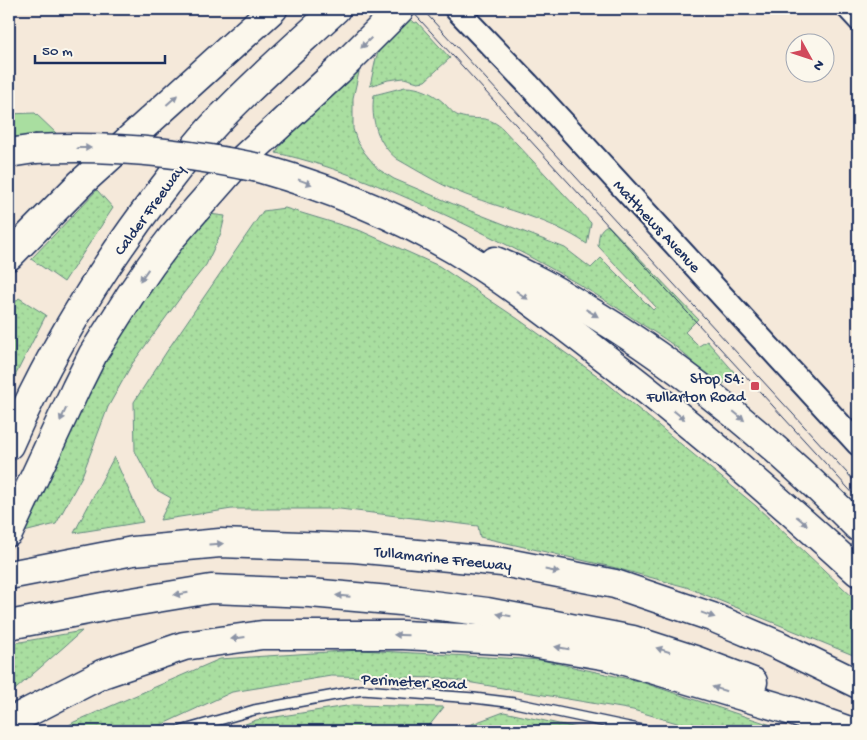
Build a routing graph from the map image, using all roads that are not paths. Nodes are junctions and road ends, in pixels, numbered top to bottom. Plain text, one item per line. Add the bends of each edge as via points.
1 (273, 9) edge
2 (336, 9) edge
3 (400, 9) edge
4 (457, 9) edge
5 (845, 9) edge
6 (858, 23) edge
7 (22, 151) edge
8 (81, 183) junction
9 (9, 239) edge
10 (437, 240) junction
11 (9, 256) edge
12 (858, 444) edge
13 (9, 445) edge
14 (858, 528) edge
15 (9, 532) edge
16 (858, 572) edge
17 (9, 575) edge
18 (9, 625) edge
19 (858, 684) edge
20 (9, 722) edge
21 (181, 731) edge
22 (648, 731) edge
23 (850, 731) edge

8 -> 1 highway
2 - 13 highway, Calder Freeway via 215,124 133,226 59,345
3 -> 15 highway via 232,169 162,250 93,354
4 - 12 main road, Matthews Avenue
5 - 6 street
7 -> 10 highway, bridge via 139,149 215,158 298,179 364,204
8 - 9 highway
8 - 11 highway
10 -> 14 highway via 514,268 626,333 736,414 781,452
10 -> 16 highway via 531,301 640,384
17 -> 19 highway, Tullamarine Freeway via 133,551 220,543 354,548 502,562 615,584 712,617
23 -> 18 highway via 755,683 659,648 487,612 383,599 211,589
23 -> 20 highway via 608,656 520,641 403,635 262,635 184,646 102,674
21 - 22 lane, Perimeter Road via 254,710 362,690 515,703

